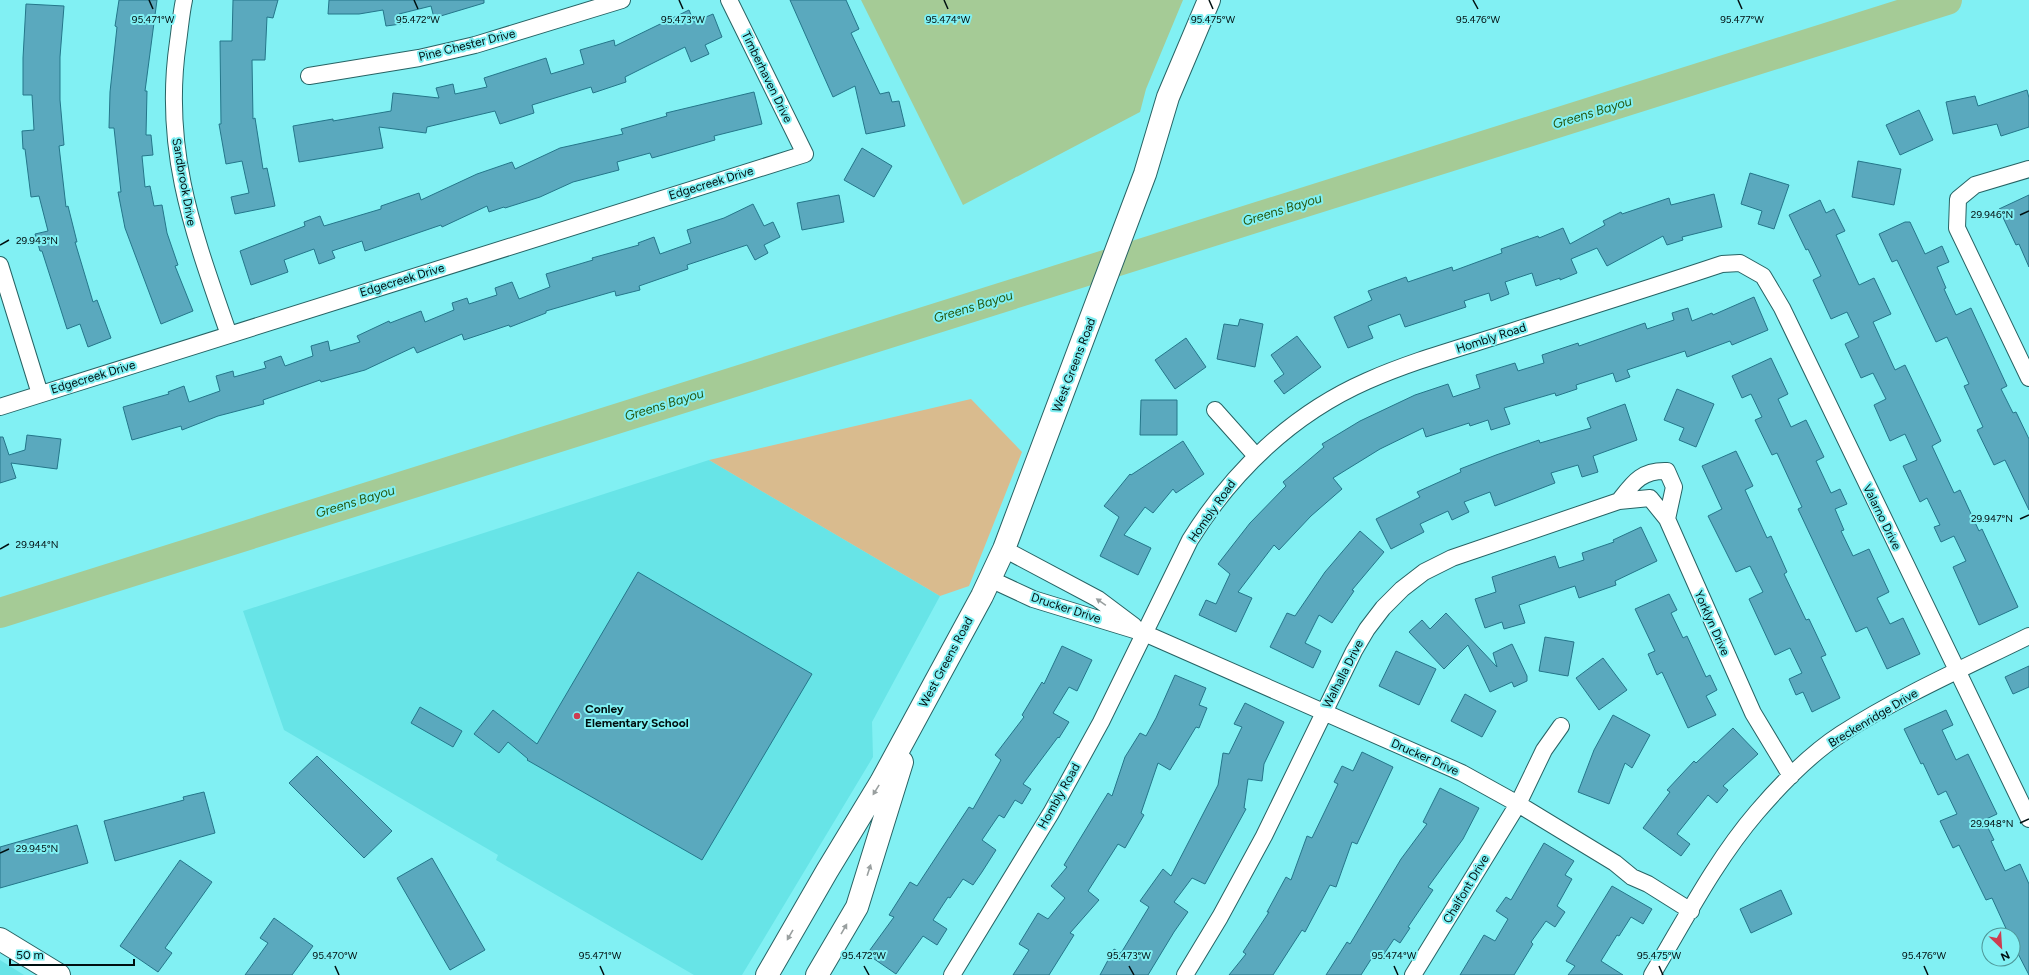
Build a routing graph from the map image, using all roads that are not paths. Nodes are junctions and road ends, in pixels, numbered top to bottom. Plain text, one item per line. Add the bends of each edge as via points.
1 (184, 0) edge
2 (622, 0) edge
3 (729, 0) edge
4 (1209, 0) edge
5 (309, 76) dead end
6 (805, 154) joint
7 (2029, 169) edge
8 (0, 265) edge
9 (1701, 271) joint
10 (229, 335) junction
11 (2029, 378) edge
12 (40, 394) junction
13 (0, 407) edge
14 (1215, 410) dead end
15 (1256, 456) junction
16 (1619, 501) junction
17 (1668, 519) junction
18 (1004, 550) junction
19 (990, 579) junction
20 (1144, 633) junction
21 (2029, 636) edge
22 (1956, 671) junction
23 (1324, 713) junction
24 (916, 719) junction
25 (1561, 726) dead end
26 (1791, 776) junction
27 (1518, 804) junction
28 (2029, 820) edge
29 (1691, 911) junction
30 (0, 939) edge
31 (59, 975) edge
32 (767, 975) edge
33 (817, 975) edge
34 (952, 975) edge
35 (1185, 975) edge
36 (1413, 975) edge
37 (1652, 975) edge

1 - 10 street, Sandbrook Drive via 173,73 178,160 195,238
2 - 5 street, Pine Chester Drive via 475,45 419,58
3 - 6 street, Timberhaven Drive
4 - 18 main road, West Greens Road via 1168,97 1145,174
6 - 10 street, Edgecreek Drive
7 - 11 street via 1975,185 1958,199 1957,228
8 - 12 street
9 - 15 street, Hombly Road via 1377,377 1310,413
9 - 22 street, Valarno Drive via 1722,264 1740,262 1763,276 1782,308
10 - 12 street, Edgecreek Drive
12 - 13 street, Edgecreek Drive
14 - 15 street
15 - 20 street, Hombly Road via 1234,478 1190,540
16 - 17 street, Yorklyn Drive via 1650,498
16 - 17 street via 1636,479 1655,471 1667,471 1674,488
16 - 23 street, Walhalla Drive via 1452,558 1424,572 1397,594 1366,629
17 - 26 street, Yorklyn Drive via 1753,713
18 - 19 main road, West Greens Road
20 -> 18 street, Drucker Drive via 1098,599
19 - 20 street, Drucker Drive via 1033,598
19 - 24 main road, West Greens Road
20 - 23 street, Drucker Drive
20 - 34 street, Hombly Road via 1101,722 1050,813
21 - 22 street, Breckenridge Drive
22 - 26 street, Breckenridge Drive via 1840,734
22 - 28 street, Valarno Drive
23 - 27 street, Drucker Drive via 1462,773
23 - 35 street, Walhalla Drive via 1264,836
24 -> 32 main road, West Greens Road
33 -> 24 main road, West Greens Road via 857,907
25 - 27 street, Chalfont Drive via 1544,750
26 - 29 street, Breckenridge Drive via 1739,834
27 - 29 street, Drucker Drive via 1615,863 1632,877
27 - 36 street, Chalfont Drive
29 - 37 street, Breckenridge Drive
30 - 31 main road

